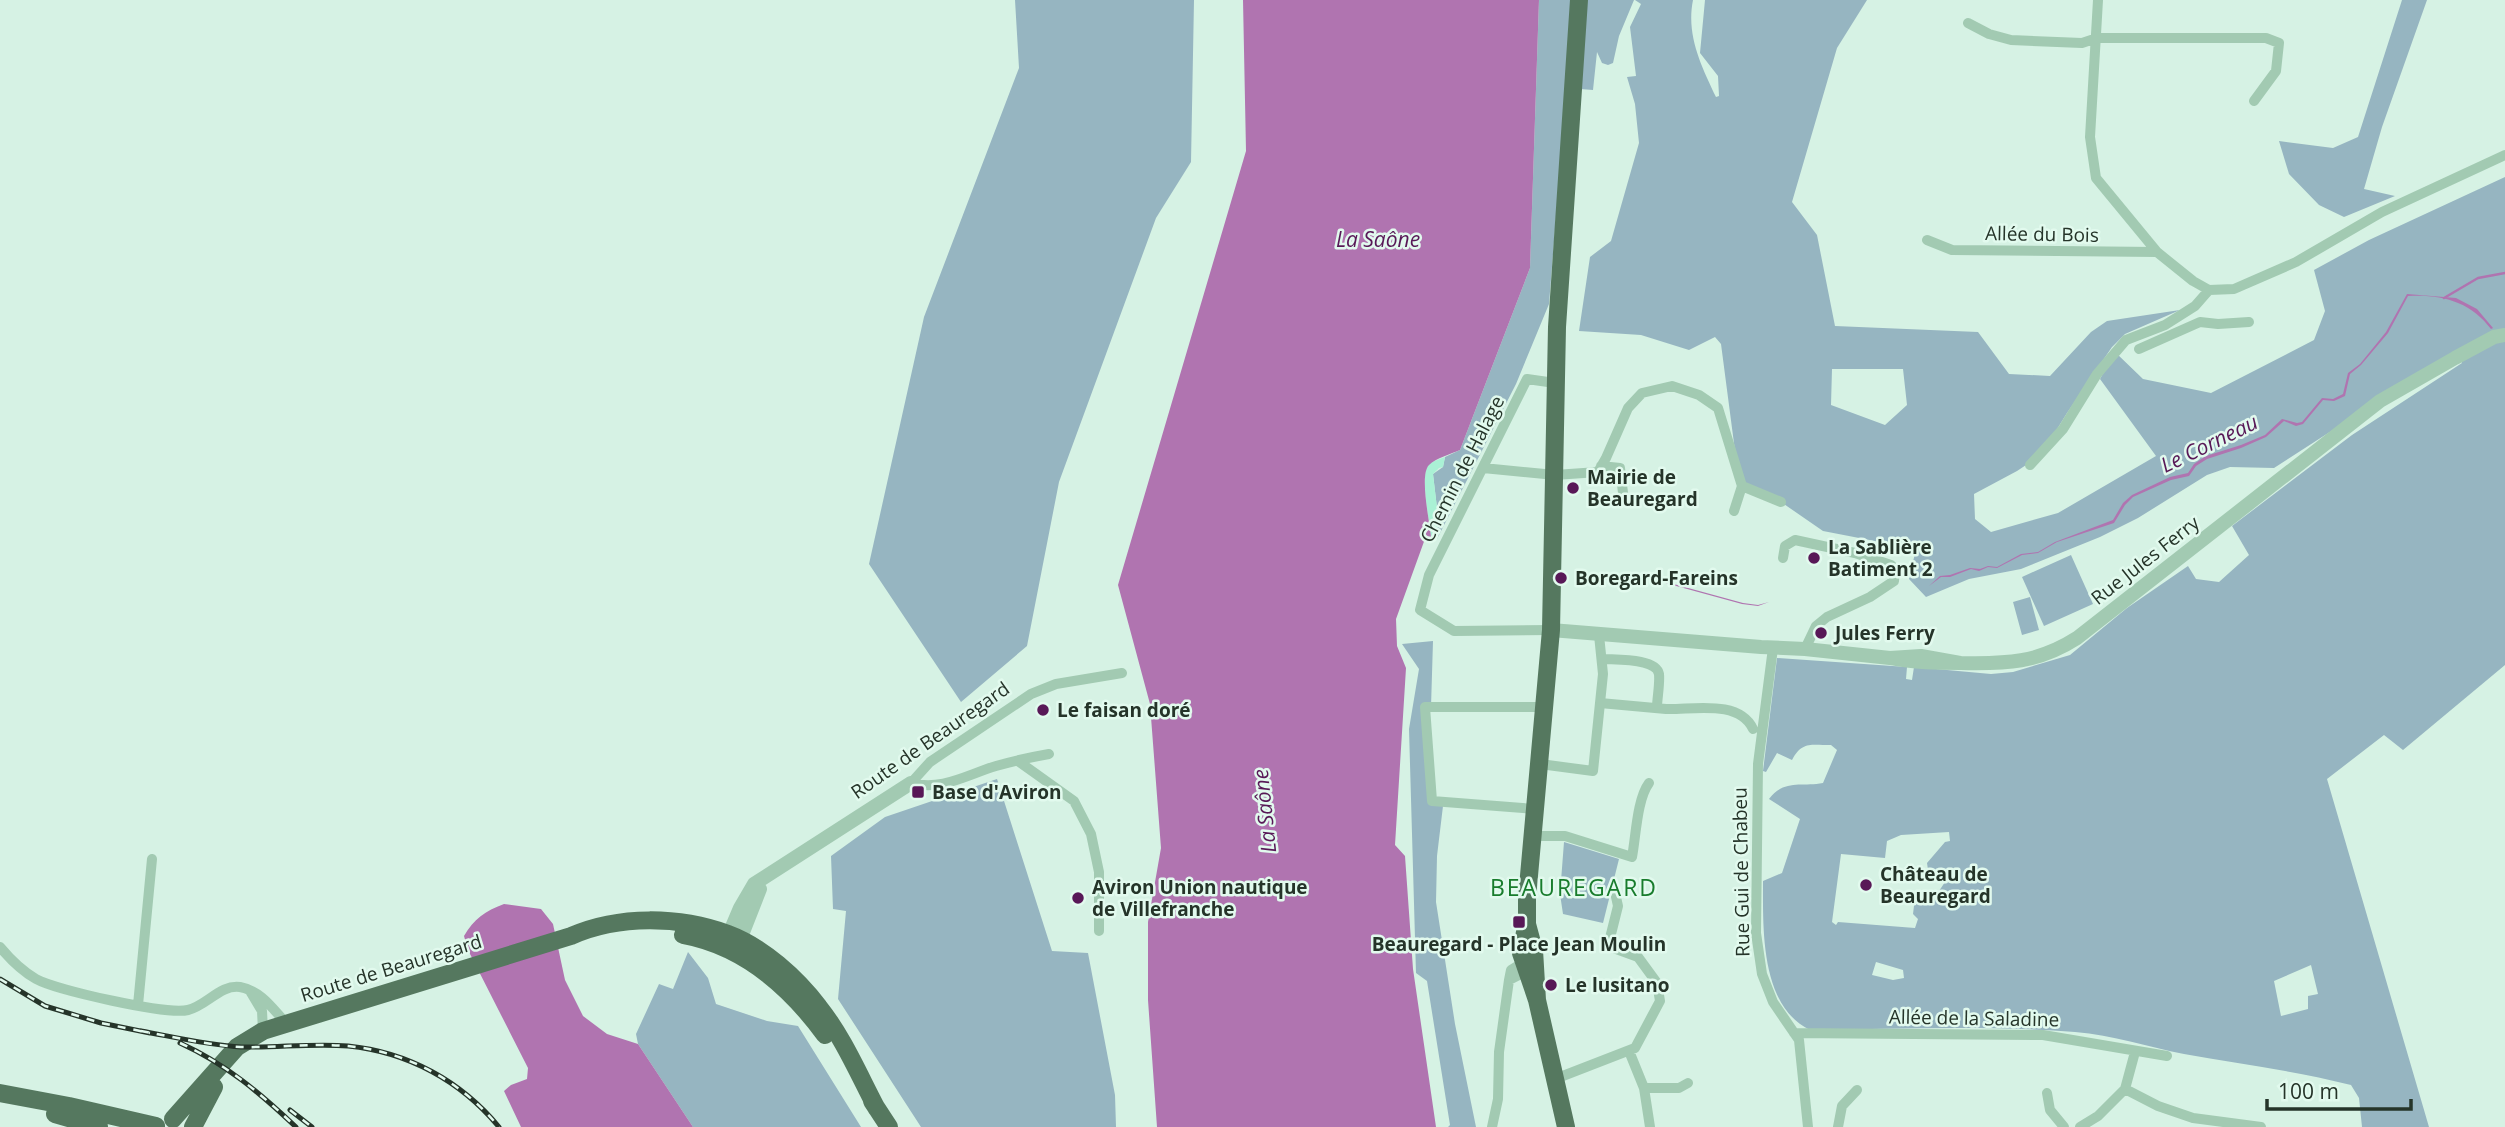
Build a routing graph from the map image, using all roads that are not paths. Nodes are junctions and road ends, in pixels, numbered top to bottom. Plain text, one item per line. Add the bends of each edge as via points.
1 (1579, 0) edge
2 (2098, 0) edge
3 (1968, 23) dead end
4 (2097, 38) junction
5 (2254, 101) dead end
6 (2505, 155) edge
7 (1927, 240) dead end
8 (2158, 252) junction
9 (2209, 290) junction
10 (2195, 306) junction
11 (2200, 322) junction
12 (2249, 322) dead end
13 (2505, 335) edge
14 (2139, 349) dead end
15 (1555, 383) junction
16 (1601, 466) junction
17 (2030, 466) dead end
18 (1483, 468) junction
19 (1555, 475) junction
20 (1742, 486) junction
21 (1624, 501) dead end
22 (1781, 502) dead end
23 (1734, 511) dead end
24 (1783, 558) dead end
25 (1551, 630) junction
26 (1599, 635) junction
27 (1773, 648) junction
28 (1805, 649) junction
29 (1603, 659) junction
30 (1122, 673) dead end
31 (1600, 703) junction
32 (1546, 706) junction
33 (1657, 708) junction
34 (1753, 729) dead end
35 (1049, 754) dead end
36 (1018, 761) junction
37 (1540, 764) junction
38 (911, 783) junction
39 (1649, 783) dead end
40 (1535, 809) junction
41 (1532, 836) junction
42 (152, 859) dead end
43 (1616, 897) dead end
44 (1099, 931) dead end
45 (732, 941) junction
46 (0, 947) edge
47 (1528, 965) junction
48 (250, 991) junction
49 (138, 1005) junction
50 (285, 1022) junction
51 (263, 1031) junction
52 (1796, 1036) junction
53 (1629, 1051) junction
54 (2135, 1052) junction
55 (231, 1054) junction
56 (2167, 1056) dead end
57 (1555, 1079) junction
58 (1688, 1083) dead end
59 (1644, 1088) junction
60 (2125, 1089) junction
61 (1857, 1090) dead end
62 (0, 1093) edge
63 (2047, 1093) dead end
64 (0, 1102) edge
65 (2193, 1123) edge
66 (162, 1124) edge
67 (99, 1127) edge
68 (191, 1127) edge
69 (889, 1127) edge
70 (1492, 1127) edge
71 (1566, 1127) edge
72 (1650, 1127) edge
73 (1808, 1127) edge
74 (1838, 1127) edge
75 (2064, 1127) edge
76 (2080, 1127) edge
77 (2261, 1127) edge

1 - 15 main road
2 - 4 street
3 - 4 street via 2011,40 2082,43
4 - 5 street via 2266,38 2279,43 2276,71
4 - 8 street via 2090,137 2096,178
6 - 9 street via 2382,212 2296,262 2234,289
7 - 8 street, Allée du Bois via 1952,250
8 - 9 street
9 - 10 street
10 - 11 street
10 - 17 street via 2165,325 2126,340 2097,374 2063,429
11 - 12 street
11 - 14 street
13 - 28 street, Rue Jules Ferry via 2474,347 2404,387 2333,436 2058,651 1982,665
15 - 18 street, Chemin de Halage via 1528,379
15 - 19 main road
16 - 19 street via 1598,472
16 - 20 street via 1628,408 1642,393 1672,386 1699,395 1718,408
16 - 21 street via 1620,468
18 - 19 street
18 - 25 street, Chemin de Halage via 1429,575 1420,610 1454,631
19 - 25 main road
20 - 22 street
20 - 23 street
24 - 28 street via 1785,546 1796,540 1855,553 1895,569 1894,582 1816,626
25 - 26 street, Rue Jules Ferry
25 - 32 main road
26 - 27 street, Rue Jules Ferry
26 - 29 street
27 - 28 street, Rue Jules Ferry
27 - 52 street, Rue Gui de Chabeu via 1758,764 1756,933 1762,974 1773,1002
29 - 31 street
29 - 33 street via 1646,662 1655,667 1659,672
30 - 38 street, Route de Beauregard via 1056,684 1031,694 930,762
31 - 33 street
31 - 37 street via 1593,771
32 - 37 main road
32 - 40 street via 1425,707 1432,801
33 - 34 street via 1723,709 1743,717
35 - 36 street
36 - 38 street via 945,785
36 - 44 street via 1074,801 1091,834 1099,872
37 - 40 main road
38 - 45 street, Route de Beauregard via 774,871
39 - 41 street via 1632,857 1569,837
40 - 41 main road
41 - 47 main road via 1521,954
42 - 49 street
43 - 53 street via 1608,946 1639,957 1657,983 1660,1001 1635,1048
45 - 50 main road, Route de Beauregard via 670,933 571,936
45 - 69 main road via 800,1003
46 - 49 street via 37,980
47 - 57 main road
47 - 70 street via 1511,970
48 - 49 street via 226,988 182,1011
48 - 50 street via 261,995
48 - 51 street via 262,1011
50 - 51 main road, Route de Beauregard
51 - 55 main road, Route de Beauregard
52 - 54 street, Allée de la Saladine via 1808,1031 2043,1035
52 - 73 street, Rue Gui de Chabeu
53 - 57 street
53 - 59 street
54 - 56 street, Allée de la Saladine
54 - 60 street
55 - 66 main road, Route de Beauregard
55 - 68 main road, Route de Beauregard
57 - 71 main road
58 - 59 street via 1679,1088
59 - 72 street
60 - 65 street
60 - 76 street
61 - 74 street via 1842,1107
62 - 66 main road
63 - 75 street via 2050,1110
64 - 67 main road
65 - 77 street
66 - 68 main road via 184,1122

